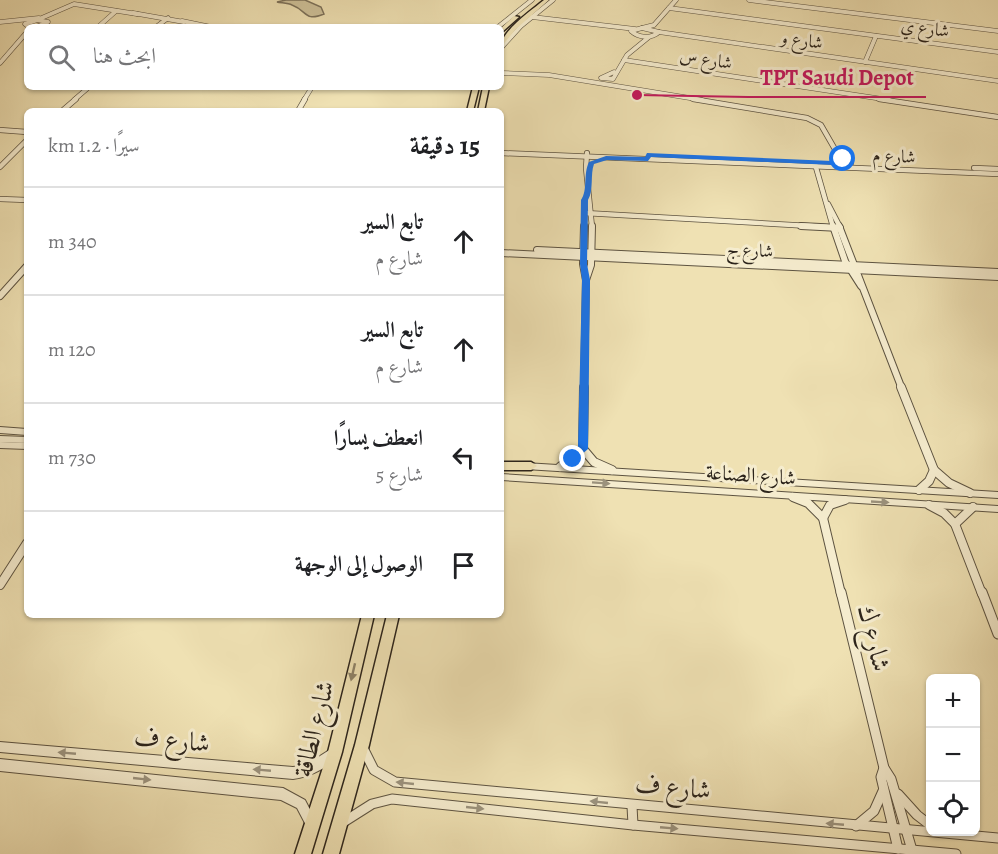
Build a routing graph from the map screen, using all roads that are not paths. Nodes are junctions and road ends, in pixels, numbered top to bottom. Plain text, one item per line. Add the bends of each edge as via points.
1 (532, 0) edge
2 (538, 0) edge
3 (547, 0) edge
4 (553, 0) edge
5 (676, 0) edge
6 (749, 0) edge
7 (67, 6) junction
8 (669, 8) junction
9 (118, 11) junction
10 (56, 12) junction
11 (533, 16) junction
12 (166, 19) junction
13 (37, 20) junction
14 (47, 21) junction
15 (0, 23) edge
16 (31, 24) edge
17 (43, 24) edge
18 (102, 24) edge
19 (160, 24) edge
20 (195, 24) edge
21 (502, 24) edge
22 (654, 25) junction
23 (24, 26) edge
24 (504, 28) edge
25 (642, 28) junction
26 (633, 30) junction
27 (998, 31) edge
28 (657, 32) junction
29 (636, 35) junction
30 (24, 36) edge
31 (876, 36) junction
32 (649, 37) junction
33 (640, 41) junction
34 (504, 42) edge
35 (504, 43) edge
36 (998, 52) edge
37 (624, 60) junction
38 (865, 62) junction
39 (0, 63) edge
40 (614, 72) dead end
41 (504, 73) edge
42 (998, 81) edge
43 (86, 90) edge
44 (310, 90) edge
45 (474, 90) edge
46 (485, 90) edge
47 (65, 108) edge
48 (300, 108) edge
49 (471, 108) edge
50 (481, 108) edge
51 (998, 117) edge
52 (0, 132) edge
53 (24, 133) edge
54 (24, 145) edge
55 (504, 151) edge
56 (504, 151) edge
57 (648, 157) junction
58 (589, 158) junction
59 (840, 158) junction
60 (750, 161) junction
61 (851, 163) junction
62 (833, 165) junction
63 (812, 166) junction
64 (0, 167) edge
65 (998, 169) edge
66 (998, 174) edge
67 (588, 195) junction
68 (0, 201) edge
69 (24, 202) edge
70 (591, 213) junction
71 (584, 215) junction
72 (604, 216) junction
73 (591, 224) junction
74 (836, 226) junction
75 (587, 243) junction
76 (504, 250) edge
77 (563, 253) junction
78 (587, 254) junction
79 (608, 255) junction
80 (844, 255) junction
81 (852, 256) junction
82 (584, 264) junction
83 (591, 265) junction
84 (832, 266) junction
85 (849, 267) junction
86 (24, 269) edge
87 (871, 269) junction
88 (857, 272) junction
89 (998, 272) edge
90 (998, 277) edge
91 (586, 280) junction
92 (0, 296) edge
93 (0, 430) edge
94 (24, 432) edge
95 (0, 439) edge
96 (24, 440) edge
97 (0, 445) edge
98 (24, 446) edge
99 (583, 449) junction
100 (504, 465) edge
101 (531, 466) joint
102 (560, 467) junction
103 (612, 470) junction
104 (934, 470) junction
105 (504, 477) edge
106 (919, 490) junction
107 (970, 493) junction
108 (787, 495) junction
109 (998, 495) edge
110 (847, 500) junction
111 (928, 504) junction
112 (973, 507) junction
113 (998, 509) edge
114 (822, 518) junction
115 (955, 524) junction
116 (24, 548) edge
117 (0, 585) edge
118 (367, 618) edge
119 (392, 618) edge
120 (998, 634) edge
121 (362, 745) junction
122 (0, 747) edge
123 (335, 752) junction
124 (0, 765) edge
125 (889, 788) junction
126 (632, 806) junction
127 (926, 821) edge
128 (340, 824) junction
129 (633, 825) junction
130 (856, 826) junction
131 (313, 827) junction
132 (893, 828) junction
133 (906, 830) junction
134 (926, 832) edge
135 (977, 836) edge
136 (998, 838) edge
137 (898, 849) junction
138 (912, 850) junction
139 (303, 854) edge
140 (331, 854) edge
141 (956, 854) edge

1 - 21 street
2 - 24 main road
3 - 34 main road
4 - 11 street
5 - 8 street
6 - 27 street
7 - 9 street
7 - 10 street
7 - 14 street
8 - 22 street
8 - 31 street, شارع ي
9 - 12 street
9 - 18 street
10 - 13 street
10 - 15 street
11 - 26 street
11 - 35 street
12 - 19 street
12 - 20 street
13 - 14 street
13 - 16 street
14 - 17 street
15 - 23 street
22 - 25 street
22 - 28 street
25 - 26 street
25 - 28 street
26 - 29 street
28 - 32 street
28 - 38 street, شارع و
29 - 32 street
29 - 33 street
30 - 39 street
31 - 36 street, شارع ي
31 - 38 street
32 - 33 street
33 - 37 street
37 - 40 street
37 - 51 street, شارع س
38 - 42 street, شارع و
41 - 59 street via 549,75 807,118 821,125
43 - 47 street
44 - 48 street
45 - 49 main road
46 - 50 main road
52 - 53 street
54 - 64 street
55 - 58 street, شارع م
56 - 58 street, شارع م
57 - 58 street, شارع م
57 - 58 street, شارع م
57 - 60 street, شارع م
58 - 67 street
59 - 61 street
59 - 62 street
60 - 63 street, شارع م
60 - 63 street, شارع م
61 - 62 street, شارع م
61 - 65 street, شارع م
62 - 63 street
62 - 63 street, شارع م
62 - 66 street, شارع م
63 - 74 street
67 - 70 street
67 - 71 street
68 - 69 street
70 - 71 street
70 - 72 street
70 - 72 street
70 - 73 street
71 - 75 street
72 - 73 street
72 - 74 street
73 - 75 street
74 - 80 street
74 - 81 street
75 - 77 street
75 - 78 street
75 - 79 street
76 - 77 street, شارع ج
77 - 78 street, شارع ج
77 - 82 street
78 - 79 street, شارع ج
78 - 82 street
78 - 83 street
79 - 83 street
79 - 84 street, شارع ج
80 - 84 street
80 - 85 street
81 - 87 street
81 - 88 street
82 - 91 street
83 - 91 street
84 - 85 street, شارع ج
84 - 88 street
85 - 88 street, شارع ج
85 - 88 street
86 - 92 street
87 - 88 street
87 - 88 street, شارع ج
87 - 89 street, شارع ج
87 - 90 street, شارع ج
88 - 104 street
91 - 99 street
93 - 94 street
95 - 96 street
97 - 98 street
99 - 102 street
99 - 103 street via 594,462
100 - 101 main road
101 - 102 street, شارع الصناعة
102 - 103 street, شارع الصناعة
103 - 106 street, شارع الصناعة
104 - 106 street
104 - 107 street
105 -> 108 street, شارع الصناعة
106 - 107 street, شارع الصناعة
107 - 109 street, شارع الصناعة
108 - 110 street, شارع الصناعة
108 - 114 street via 808,503
110 -> 111 street, شارع الصناعة
110 - 114 street via 830,505
111 - 112 street, شارع الصناعة
111 - 115 street
112 - 113 street, شارع الصناعة
112 - 115 street
114 - 125 street, شارع ك via 884,768 881,777
115 - 120 street
116 - 117 street
118 -> 123 main road, شارع الطاقة
119 - 121 main road
126 -> 121 street, شارع ف via 395,782 374,770
121 - 128 main road
123 -> 122 street, شارع ف via 314,768 293,773
123 - 131 main road, شارع الطاقة
124 -> 131 street, شارع ف via 283,794 301,804
125 - 127 street
125 - 130 street via 874,811
125 - 132 street, شارع ك
125 - 133 street, شارع ك
126 - 129 street
130 -> 126 street, شارع ف
128 -> 129 street, شارع ف via 367,805 392,799
128 - 140 main road
129 -> 137 street, شارع ف
130 - 132 street, شارع ف
131 - 139 main road, شارع الطاقة
132 - 133 street, شارع ف
132 - 137 street, شارع ك
133 - 134 street, شارع ف
133 - 138 street, شارع ك
135 - 136 street, شارع ف
137 - 138 street, شارع ف
138 - 141 street, شارع ف

